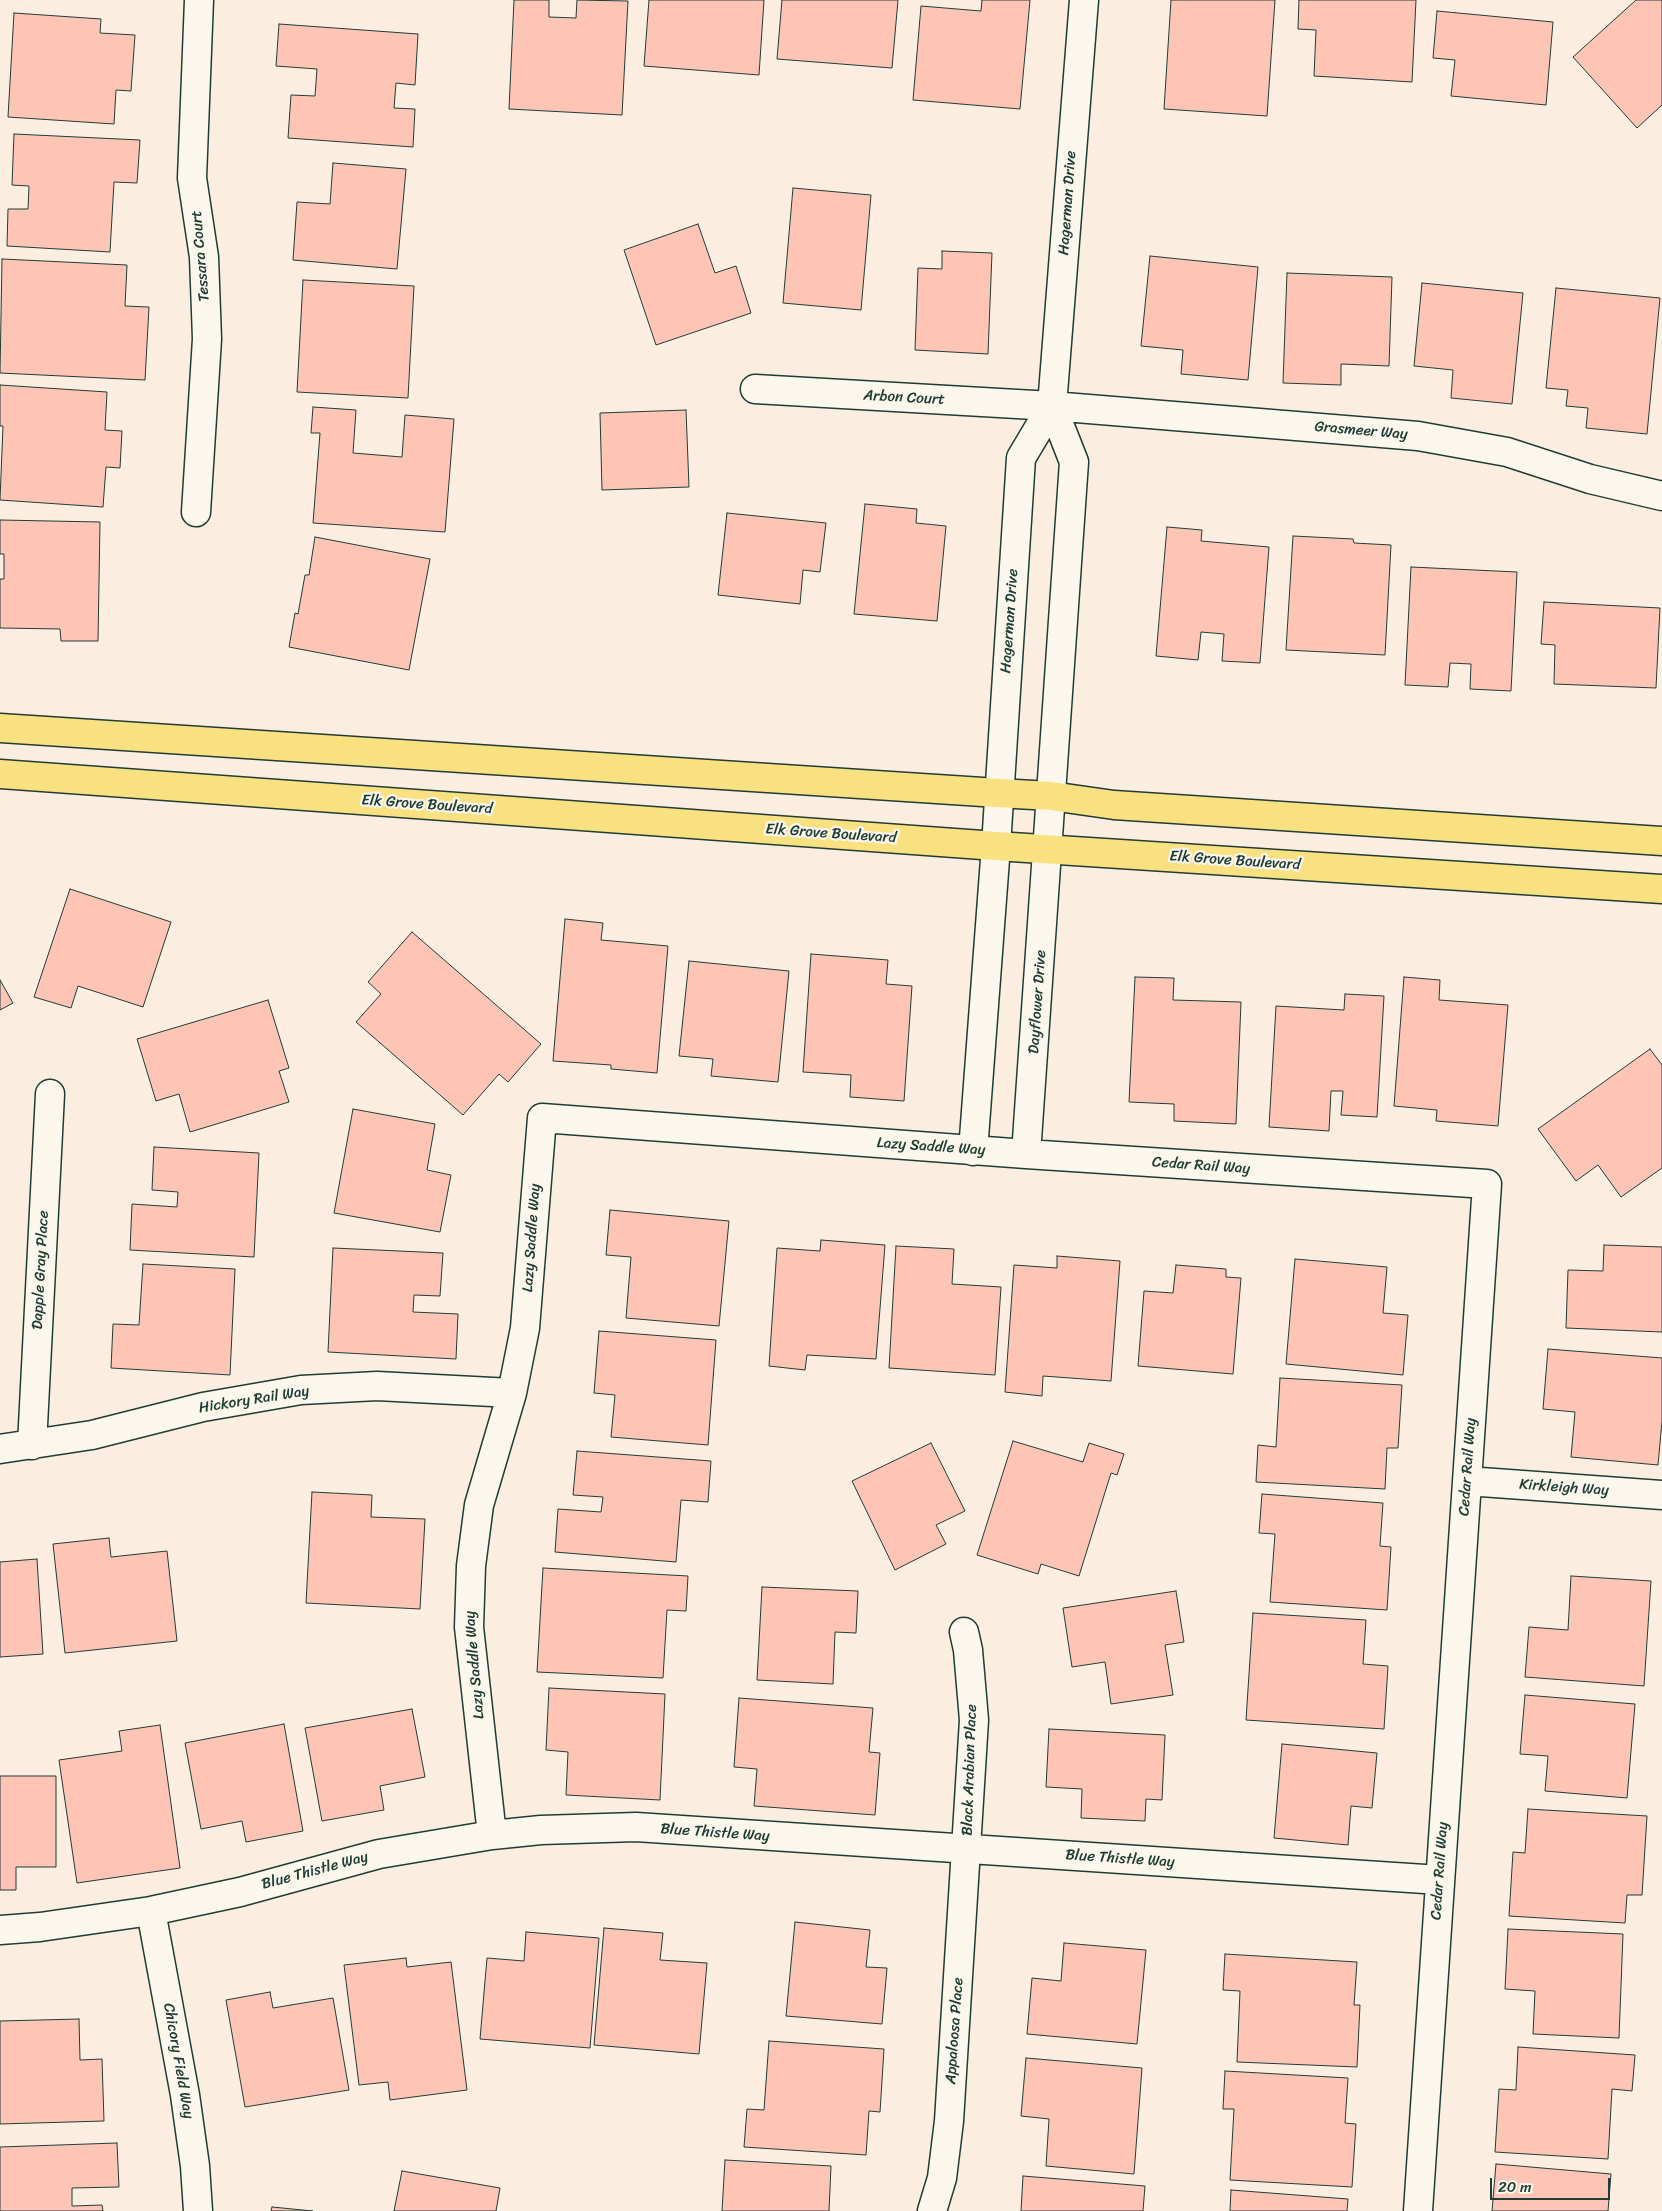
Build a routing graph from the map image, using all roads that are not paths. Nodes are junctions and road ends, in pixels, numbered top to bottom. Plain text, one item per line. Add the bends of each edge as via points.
1 (199, 0) edge
2 (1084, 0) edge
3 (755, 389) dead end
4 (1052, 406) junction
5 (1662, 496) edge
6 (196, 512) dead end
7 (0, 728) edge
8 (0, 774) edge
9 (998, 793) junction
10 (1051, 796) junction
11 (1662, 841) edge
12 (996, 846) junction
13 (1049, 849) junction
14 (1662, 889) edge
15 (50, 1094) dead end
16 (973, 1151) junction
17 (1026, 1154) junction
18 (512, 1393) junction
19 (32, 1445) junction
20 (0, 1449) edge
21 (1467, 1481) junction
22 (1662, 1495) edge
23 (964, 1632) dead end
24 (492, 1835) junction
25 (967, 1849) junction
26 (1440, 1880) junction
27 (151, 1911) junction
28 (0, 1930) edge
29 (198, 2211) edge
30 (932, 2211) edge
31 (1418, 2211) edge

1 - 6 street, Tessara Court via 192,178 204,258 207,339
2 - 4 street, Hagerman Drive
3 - 4 street, Arbon Court
4 - 5 street, Grasmeer Way via 1418,436 1507,452 1590,480
4 - 9 street, Hagerman Drive via 1021,458
4 - 10 street, Hagerman Drive via 1074,462
7 - 9 main road
8 - 12 main road, Elk Grove Boulevard
9 - 10 main road
9 - 12 street, Hagerman Drive
10 - 11 main road via 1124,806
10 - 13 street, Hagerman Drive
12 - 13 main road, Elk Grove Boulevard
12 - 16 street
13 - 14 main road, Elk Grove Boulevard
13 - 17 street, Dayflower Drive
15 - 19 street, Dapple Gray Place
16 - 17 street, Lazy Saddle Way
16 - 18 street, Lazy Saddle Way via 542,1118 525,1328
17 - 21 street, Cedar Rail Way via 1487,1184
18 - 19 street, Hickory Rail Way via 377,1386 301,1390 203,1407 92,1435
18 - 24 street, Lazy Saddle Way via 479,1505 470,1566 469,1627
19 - 20 street, Hickory Rail Way
21 - 22 street, Kirkleigh Way
21 - 26 street, Cedar Rail Way
23 - 25 street, Black Arabian Place via 974,1720
24 - 25 street, Blue Thistle Way via 540,1830 636,1828
24 - 27 street, Blue Thistle Way via 379,1854 240,1892
25 - 26 street, Blue Thistle Way
25 - 30 street, Appaloosa Place via 949,2121 942,2178
26 - 31 street, Cedar Rail Way
27 - 28 street, Blue Thistle Way
27 - 29 street, Chicory Field Way via 185,2094

